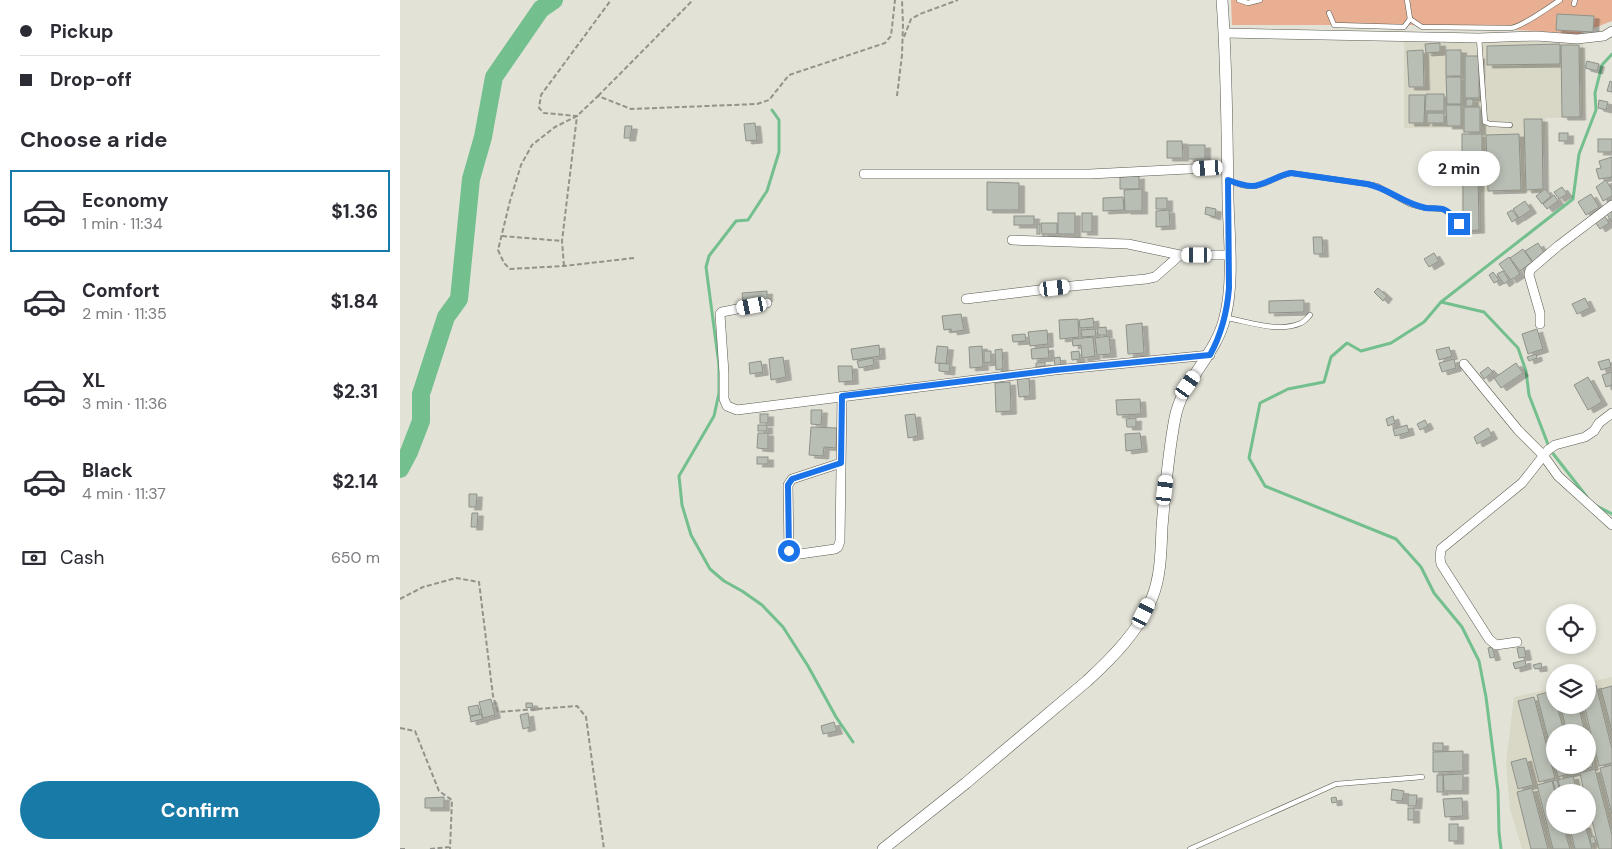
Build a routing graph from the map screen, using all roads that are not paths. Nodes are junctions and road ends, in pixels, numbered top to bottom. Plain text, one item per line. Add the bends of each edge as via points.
1 (1222, 0) edge
2 (1239, 0) edge
3 (1260, 0) edge
4 (1407, 0) edge
5 (1560, 0) edge
6 (1329, 12) dead end
7 (1410, 19) junction
8 (1612, 31) edge
9 (1225, 33) junction
10 (1480, 38) junction
11 (1510, 126) dead end
12 (1228, 166) junction
13 (864, 174) dead end
14 (1228, 180) junction
15 (1612, 205) edge
16 (1459, 224) dead end
17 (1012, 240) dead end
18 (1180, 255) junction
19 (1229, 255) junction
20 (966, 299) dead end
21 (767, 303) dead end
22 (1310, 316) dead end
23 (1225, 318) junction
24 (1540, 324) dead end
25 (1210, 355) junction
26 (1464, 364) dead end
27 (842, 396) junction
28 (1612, 413) edge
29 (1543, 454) junction
30 (841, 463) junction
31 (1612, 525) edge
32 (1517, 642) dead end
33 (1422, 777) dead end
34 (883, 849) edge
35 (1190, 849) edge

1 - 9 street
2 - 3 lane via 1248,3
4 - 7 lane
5 - 7 lane via 1518,27 1422,27
6 - 7 lane via 1334,25 1404,27
8 - 10 street via 1604,36 1577,39 1536,36
9 - 10 street
9 - 12 street
10 - 11 lane via 1485,122
12 - 13 street via 1090,174
12 - 14 street
14 - 16 lane via 1254,186 1291,173 1367,184 1410,204 1443,209
14 - 19 street
15 - 24 street via 1530,270
17 - 18 street via 1128,244
18 - 19 street
18 - 20 street via 1155,277 1146,279
19 - 23 street
21 - 27 street via 720,314 727,406 737,410
22 - 23 lane via 1302,323 1282,327
23 - 25 street
25 - 27 street
25 - 34 street via 1188,385 1175,415 1165,490 1160,566 1152,598 1144,613 1120,647 1087,681
26 - 29 street via 1518,430
27 - 30 street
28 - 29 street via 1599,423 1594,432 1555,445
29 - 31 street via 1558,476
29 - 32 street via 1522,483 1447,543 1440,553 1441,564 1494,644
30 - 30 street via 839,545 835,549 793,555 789,551 788,485 792,479
33 - 35 lane via 1336,784

